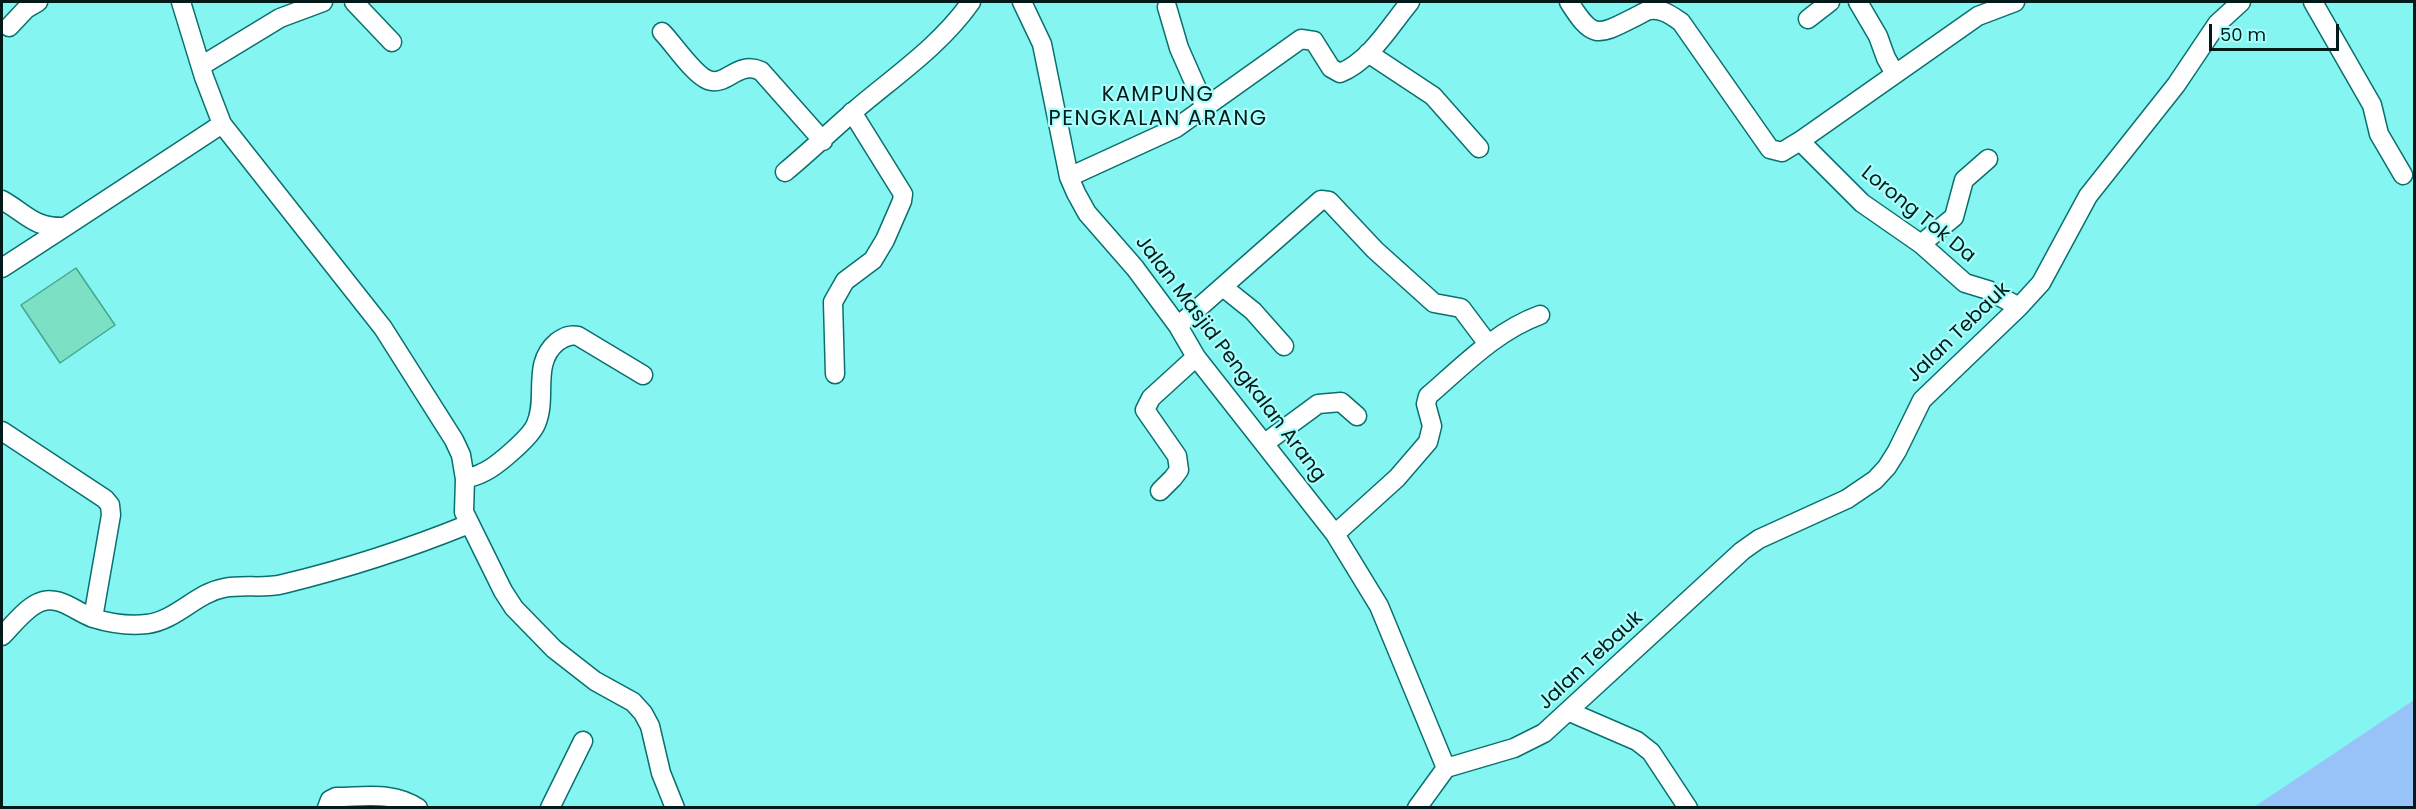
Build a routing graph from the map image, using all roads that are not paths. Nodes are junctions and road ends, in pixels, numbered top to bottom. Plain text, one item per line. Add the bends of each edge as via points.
1 (35, 2) edge
2 (181, 2) edge
3 (323, 2) edge
4 (354, 2) edge
5 (971, 2) edge
6 (1022, 2) edge
7 (1410, 2) edge
8 (1569, 2) edge
9 (1830, 2) edge
10 (1858, 2) edge
11 (2014, 2) edge
12 (2241, 2) edge
13 (2313, 2) edge
14 (1167, 7) dead end
15 (2221, 8) edge
16 (1808, 20) dead end
17 (9, 27) dead end
18 (662, 32) dead end
19 (392, 42) dead end
20 (1368, 53) junction
21 (201, 66) junction
22 (1895, 74) junction
23 (1205, 107) junction
24 (852, 112) junction
25 (222, 124) junction
26 (823, 141) junction
27 (1800, 141) junction
28 (1479, 148) dead end
29 (1988, 159) dead end
30 (785, 172) dead end
31 (2403, 175) dead end
32 (1069, 177) junction
33 (2, 200) edge
34 (65, 227) junction
35 (1921, 244) junction
36 (2, 268) edge
37 (1223, 287) junction
38 (2019, 307) junction
39 (1540, 315) dead end
40 (1179, 326) junction
41 (1488, 344) junction
42 (1284, 346) dead end
43 (1196, 357) junction
44 (835, 374) dead end
45 (643, 375) dead end
46 (1357, 416) dead end
47 (2, 431) edge
48 (1265, 443) junction
49 (465, 478) junction
50 (1160, 491) dead end
51 (469, 524) junction
52 (1335, 534) junction
53 (93, 618) junction
54 (2, 636) edge
55 (1570, 712) junction
56 (583, 741) dead end
57 (1446, 768) junction
58 (412, 803) edge
59 (327, 807) edge
60 (550, 807) edge
61 (675, 807) edge
62 (1416, 807) edge
63 (1688, 807) edge

1 - 17 street
2 - 21 street
3 - 21 street via 289,13
4 - 19 street
5 - 24 street via 939,41
6 - 32 street, Jalan Masjid Pengkalan Arang via 1042,44
7 - 20 street
8 - 27 street via 1590,29 1606,32 1651,10 1665,12 1681,22 1770,150 1782,152
9 - 16 street
10 - 22 street
11 - 22 street via 1978,16
12 - 15 street, Jalan Tebauk
13 - 31 street via 2372,105 2379,134
14 - 23 street via 1179,48
15 - 38 street, Jalan Tebauk via 2176,85 2088,196 2041,283
18 - 26 street via 708,80 718,81 751,67 761,71
20 - 23 street via 1340,73 1331,68 1314,41 1301,39
20 - 28 street via 1433,96
21 - 25 street
22 - 27 street
23 - 32 street via 1176,128
24 - 26 street
24 - 44 street via 903,194 903,201 873,260 845,281 833,302
25 - 34 street
25 - 49 street via 383,328 454,440
26 - 30 street
27 - 35 street, Lorong Tok Da via 1862,203
29 - 35 street via 1964,180 1954,217
32 - 40 street, Jalan Masjid Pengkalan Arang via 1087,213
33 - 34 street via 47,228
34 - 36 street
35 - 38 street, Lorong Tok Da via 1965,282
37 - 40 street
37 - 41 street via 1322,200 1329,201 1375,250 1434,303 1461,308
37 - 42 street via 1253,311
38 - 55 street, Jalan Tebauk via 1922,400 1892,459 1875,480 1847,500 1759,539 1742,551
39 - 41 street
40 - 43 street, Jalan Masjid Pengkalan Arang
41 - 52 street via 1428,396 1426,404 1432,426 1428,442 1397,478
43 - 48 street, Jalan Masjid Pengkalan Arang
43 - 50 street via 1151,398 1145,410 1177,456 1179,470
45 - 49 street via 578,336 561,339 544,360 539,413 531,433 492,467
46 - 48 street via 1341,402 1318,404
47 - 53 street via 110,505
48 - 52 street, Jalan Masjid Pengkalan Arang
49 - 51 street via 464,512
51 - 53 street via 282,585 225,588 153,623 122,624
51 - 61 street via 509,599 539,636 643,713
52 - 57 street, Jalan Masjid Pengkalan Arang via 1379,606
53 - 54 street via 47,600 37,603
55 - 57 street, Jalan Tebauk via 1544,733 1514,748
55 - 63 street via 1637,741 1651,752
56 - 60 street
57 - 62 street
58 - 59 street via 390,796 336,797

